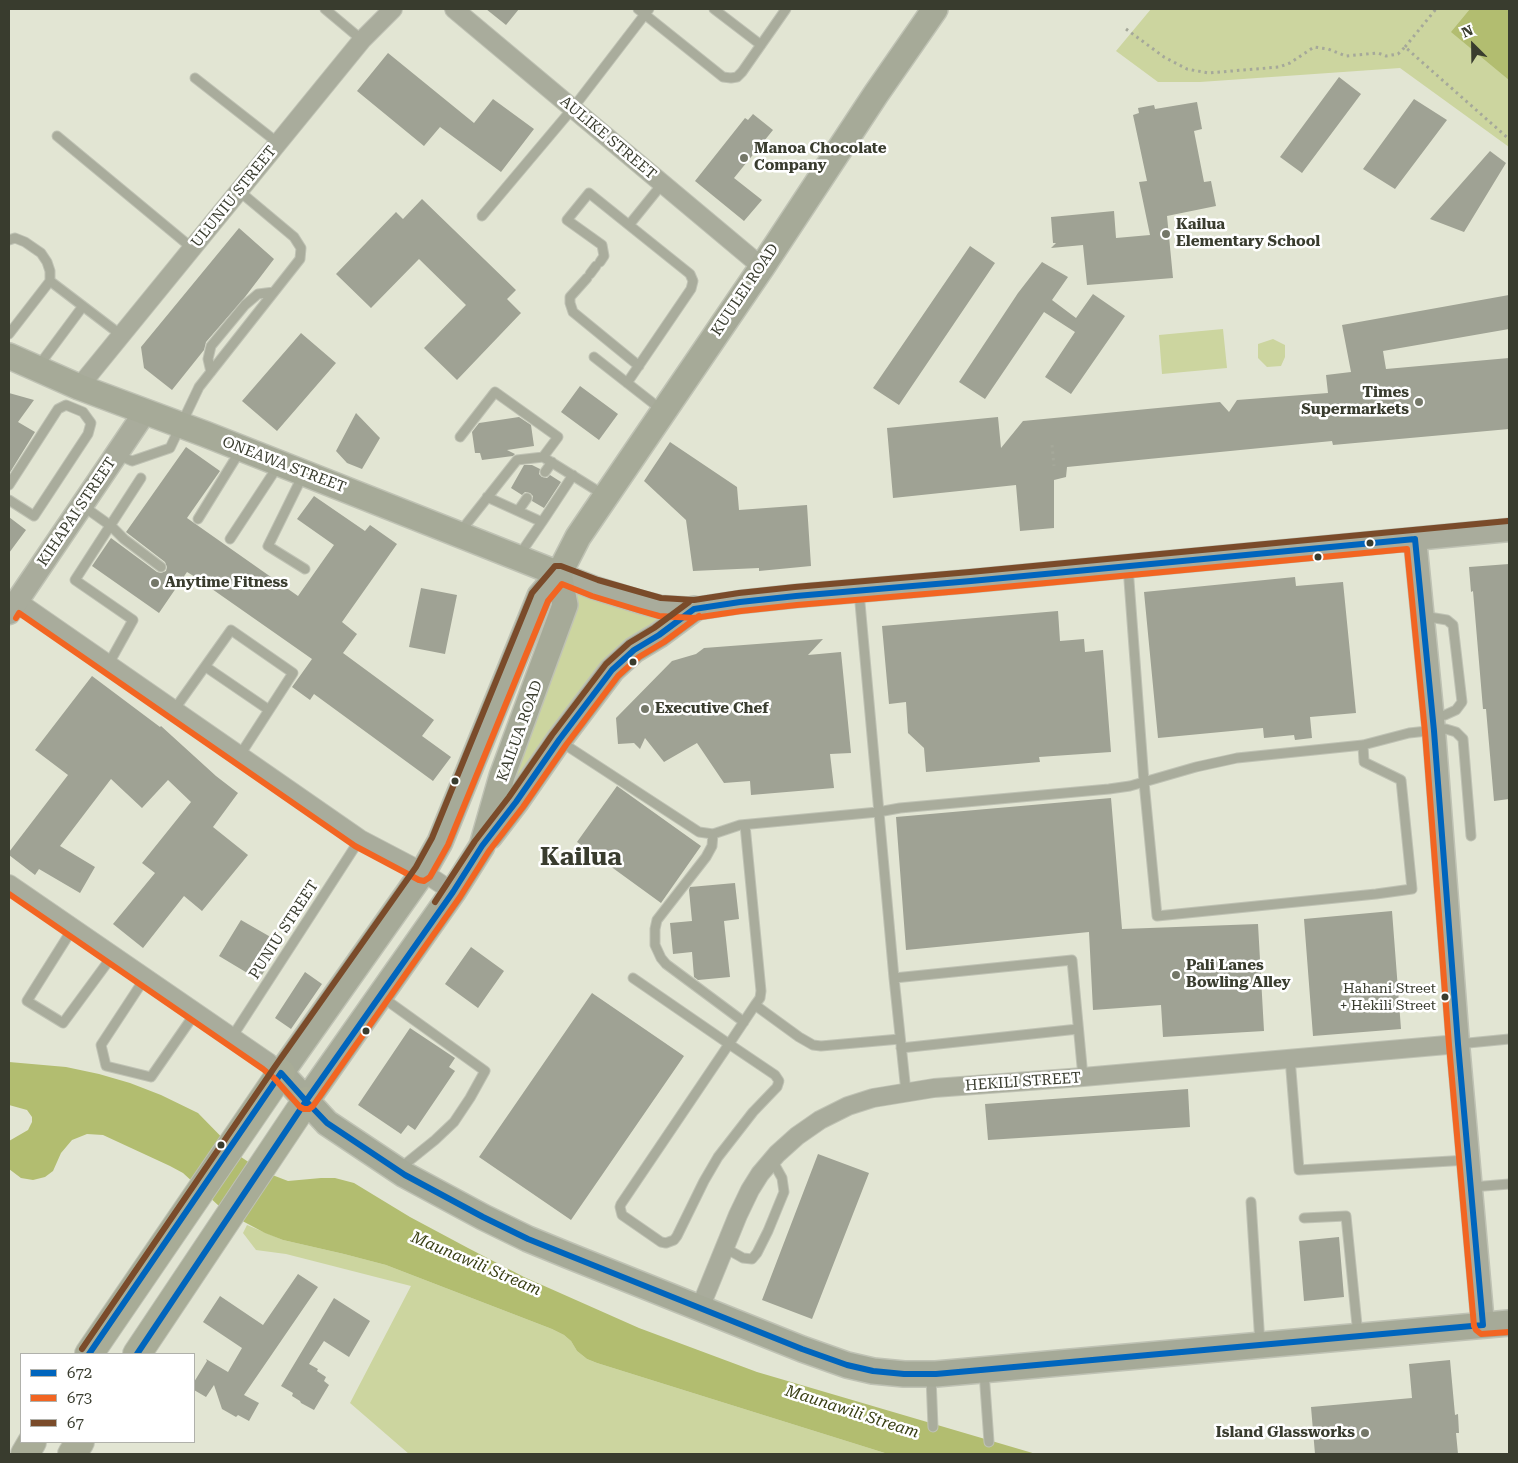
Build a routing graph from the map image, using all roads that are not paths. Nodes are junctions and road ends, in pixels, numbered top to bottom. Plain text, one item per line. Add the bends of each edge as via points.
1 (325, 9) edge
2 (393, 9) edge
3 (454, 9) edge
4 (714, 9) edge
5 (786, 9) edge
6 (935, 9) edge
7 (644, 10) edge
8 (362, 40) junction
9 (761, 44) junction
10 (195, 78) dead end
11 (573, 108) junction
12 (57, 136) dead end
13 (278, 143) junction
14 (663, 183) junction
15 (238, 191) junction
16 (482, 216) dead end
17 (629, 225) junction
18 (9, 240) edge
19 (192, 248) junction
20 (762, 267) junction
21 (50, 281) junction
22 (274, 292) junction
23 (83, 306) junction
24 (9, 334) edge
25 (121, 335) junction
26 (9, 356) edge
27 (594, 357) dead end
28 (639, 366) junction
29 (36, 368) junction
30 (211, 372) junction
31 (628, 384) junction
32 (79, 388) junction
33 (663, 411) junction
34 (145, 412) junction
35 (181, 425) junction
36 (460, 437) dead end
37 (242, 449) junction
38 (116, 454) junction
39 (543, 456) junction
40 (552, 462) junction
41 (280, 463) junction
42 (545, 472) dead end
43 (304, 473) junction
44 (573, 476) junction
45 (141, 478) dead end
46 (9, 484) edge
47 (606, 496) junction
48 (487, 498) junction
49 (527, 498) dead end
50 (9, 500) edge
51 (81, 505) junction
52 (518, 511) junction
53 (198, 519) dead end
54 (542, 522) junction
55 (111, 526) junction
56 (1509, 530) edge
57 (458, 534) junction
58 (230, 539) dead end
59 (1415, 539) junction
60 (518, 557) junction
61 (1128, 566) junction
62 (161, 567) dead end
63 (305, 569) dead end
64 (559, 574) junction
65 (859, 590) junction
66 (13, 607) edge
67 (694, 609) junction
68 (1422, 616) junction
69 (108, 665) junction
70 (206, 667) junction
71 (174, 710) junction
72 (269, 710) junction
73 (1433, 724) junction
74 (559, 740) junction
75 (1363, 745) junction
76 (240, 755) junction
77 (1144, 782) junction
78 (878, 812) junction
79 (745, 825) junction
80 (713, 834) junction
81 (1470, 836) dead end
82 (360, 839) junction
83 (482, 846) junction
84 (423, 872) junction
85 (9, 884) edge
86 (453, 892) junction
87 (73, 928) junction
88 (113, 955) junction
89 (145, 978) junction
90 (633, 978) dead end
91 (894, 978) junction
92 (380, 995) junction
93 (756, 1005) junction
94 (196, 1012) junction
95 (744, 1022) junction
96 (1078, 1029) junction
97 (232, 1037) junction
98 (1509, 1040) edge
99 (901, 1043) junction
100 (729, 1044) junction
101 (1458, 1044) junction
102 (1290, 1058) junction
103 (281, 1073) junction
104 (1083, 1077) junction
105 (906, 1092) junction
106 (306, 1101) junction
107 (772, 1160) junction
108 (1468, 1160) junction
109 (398, 1170) junction
110 (1509, 1184) edge
111 (1471, 1187) junction
112 (1251, 1202) dead end
113 (1304, 1218) dead end
114 (725, 1248) junction
115 (700, 1308) junction
116 (1509, 1323) edge
117 (1484, 1325) junction
118 (1358, 1336) junction
119 (1260, 1344) junction
120 (90, 1353) edge
121 (138, 1353) edge
122 (984, 1369) junction
123 (931, 1374) junction
124 (933, 1427) dead end
125 (989, 1442) dead end
126 (31, 1443) edge
127 (79, 1443) edge
128 (25, 1454) edge
129 (72, 1454) edge

1 - 8 lane
2 - 8 street, ULUNIU STREET
3 - 11 street, AULIKE STREET
4 - 9 lane
5 - 9 lane
6 - 20 main road, KUULEI ROAD
7 - 9 lane via 723,77 738,77
7 - 11 lane
8 - 13 street, ULUNIU STREET
10 - 13 lane
11 - 14 street, AULIKE STREET
11 - 16 lane
12 - 19 lane
13 - 15 street, ULUNIU STREET
14 - 17 lane
14 - 20 street, AULIKE STREET
15 - 19 street, ULUNIU STREET
15 - 22 lane via 294,237 302,248 300,259
17 - 28 lane via 690,274 693,281 692,290
17 - 28 lane via 589,193 568,220 602,245 604,256 570,297 570,304 573,312
18 - 21 lane via 15,238 25,242 41,253 50,271
19 - 25 street, ULUNIU STREET
20 - 33 main road, KUULEI ROAD
21 - 23 lane
21 - 24 lane
22 - 30 lane
22 - 30 lane via 258,294 211,346 208,358
23 - 25 lane
23 - 29 lane
25 - 32 street, ULUNIU STREET
26 - 29 main road, ONEAWA STREET
27 - 31 lane
28 - 31 lane
29 - 32 main road, ONEAWA STREET
30 - 35 lane via 199,387
31 - 33 lane
32 - 34 main road, ONEAWA STREET
33 - 47 main road, KUULEI ROAD
34 - 35 main road, ONEAWA STREET
34 - 38 street, KIHAPAI STREET
35 - 37 main road, ONEAWA STREET
35 - 38 lane via 170,448 132,461
36 - 39 lane via 495,392 558,438
37 - 41 main road, ONEAWA STREET
37 - 53 lane
38 - 51 street, KIHAPAI STREET
39 - 40 lane
39 - 48 lane via 517,460
40 - 42 lane
40 - 44 lane
41 - 43 main road, ONEAWA STREET
41 - 58 lane
43 - 57 main road, ONEAWA STREET
43 - 63 lane via 268,546
44 - 47 lane
44 - 54 lane
45 - 55 lane
46 - 50 lane via 58,409 66,405 83,412 91,423 88,434 34,516
47 - 64 main road, KUULEI ROAD via 578,537
48 - 52 lane
48 - 57 lane
49 - 52 lane
51 - 55 lane
51 - 66 street, KIHAPAI STREET
52 - 54 lane
54 - 60 lane
55 - 62 lane
55 - 69 lane via 75,580 133,620
56 - 59 street
57 - 60 main road, ONEAWA STREET
59 - 61 street
59 - 68 street
60 - 64 main road, ONEAWA STREET
61 - 65 street
61 - 77 lane
64 - 67 street via 640,602
64 - 83 main road, KAILUA ROAD via 565,607 502,776
64 - 84 main road, KAILUA ROAD via 540,596 440,842
65 - 67 street
65 - 78 lane
66 - 69 street
67 - 74 main road via 612,669
68 - 73 street
68 - 73 lane via 1447,620 1452,625 1462,702 1456,710
69 - 71 street
70 - 71 lane
70 - 72 lane
70 - 72 lane via 231,630 292,673
71 - 76 street
72 - 76 lane
73 - 75 lane
73 - 81 lane via 1456,732 1463,739
73 - 101 street
74 - 80 lane via 699,832
74 - 83 main road
75 - 77 lane via 1237,758
75 - 77 lane via 1364,762 1401,780 1412,889 1156,916
76 - 82 street
77 - 78 lane via 1109,789
78 - 79 lane
78 - 91 lane
79 - 80 lane
79 - 93 lane via 761,991
80 - 95 lane via 712,846 706,857 658,920 655,945 666,964
82 - 84 street
82 - 97 lane, PUNIU STREET
83 - 86 main road, KAILUA ROAD
84 - 86 street
84 - 103 main road, KAILUA ROAD
85 - 87 street
86 - 92 main road, KAILUA ROAD
87 - 88 street
87 - 88 lane via 27,1001 63,1023
88 - 89 street
89 - 94 street
89 - 94 lane via 101,1045 106,1066 151,1077
90 - 100 lane
91 - 96 lane via 1072,960
91 - 99 lane
92 - 106 main road, KAILUA ROAD
92 - 109 lane via 485,1072 454,1122
93 - 95 lane
93 - 99 lane via 813,1045
94 - 97 street
95 - 100 lane
96 - 99 lane
96 - 104 lane
97 - 103 street
98 - 101 lane
99 - 105 lane
100 - 100 lane via 620,1207 622,1215 661,1242 670,1242 677,1236 718,1157 779,1084 778,1077
101 - 102 street, HEKILI STREET
101 - 108 street
102 - 104 street, HEKILI STREET
102 - 108 lane via 1299,1170
103 - 106 main road
103 - 120 main road, KAILUA ROAD
104 - 105 street, HEKILI STREET
105 - 107 street, HEKILI STREET via 848,1106 820,1120
106 - 109 main road via 327,1123
106 - 121 main road, KAILUA ROAD
107 - 114 street, HEKILI STREET via 750,1190
107 - 114 lane via 782,1178 784,1192 757,1252 752,1259 743,1258
108 - 111 street
109 - 115 main road via 528,1239
110 - 111 lane
111 - 117 street
112 - 119 lane
113 - 118 lane via 1346,1216
114 - 115 street, HEKILI STREET
115 - 123 main road via 846,1365 873,1371
116 - 117 main road
117 - 118 main road
118 - 119 main road
119 - 122 main road
122 - 123 main road
122 - 125 lane
123 - 124 lane
126 - 128 main road
127 - 129 main road

